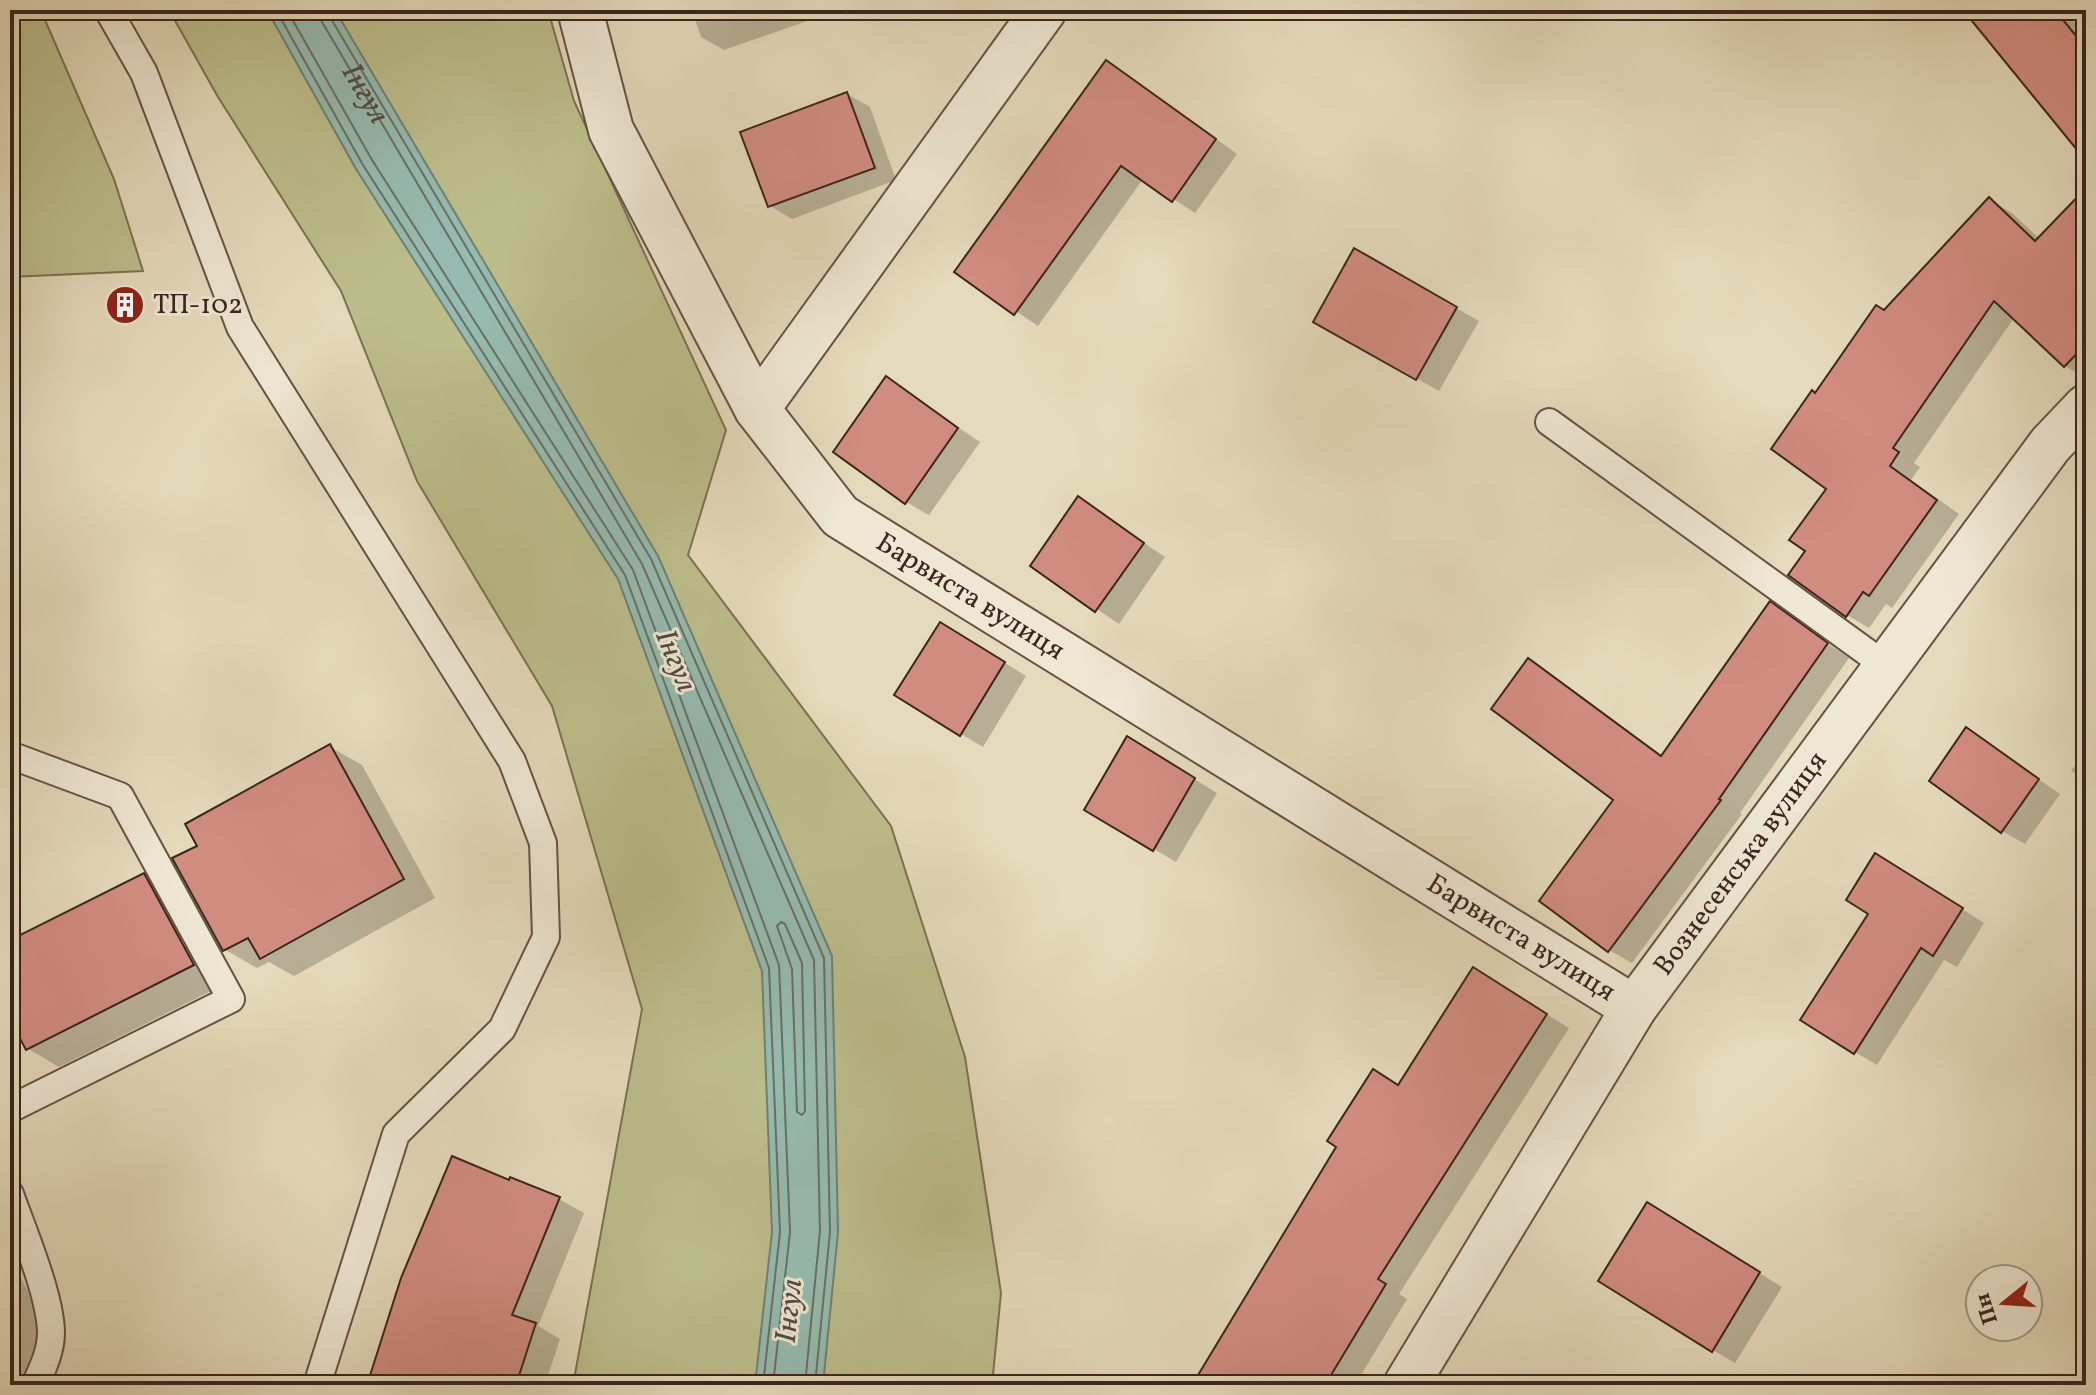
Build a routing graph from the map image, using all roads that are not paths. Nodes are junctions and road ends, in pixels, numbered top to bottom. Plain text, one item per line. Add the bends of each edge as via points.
1 (108, 10) edge
2 (580, 10) edge
3 (1044, 10) edge
4 (2086, 407) edge
5 (757, 409) junction
6 (1549, 422) dead end
7 (1886, 666) junction
8 (10, 755) edge
9 (1634, 1008) junction
10 (10, 1109) edge
11 (10, 1194) edge
12 (35, 1385) edge
13 (317, 1385) edge
14 (1406, 1385) edge

1 - 13 lane via 144,73 240,327 512,761 543,843 546,937 502,1029 396,1134
2 - 5 street, Барвиста вулиця via 611,130
3 - 5 street
4 - 7 street, Вознесенська вулиця via 2050,445
5 - 9 street, Барвиста вулиця via 840,516
6 - 7 lane
7 - 9 street, Вознесенська вулиця
8 - 10 lane via 120,796 231,999
9 - 14 street, Вознесенська вулиця
11 - 12 lane via 47,1303 51,1333

